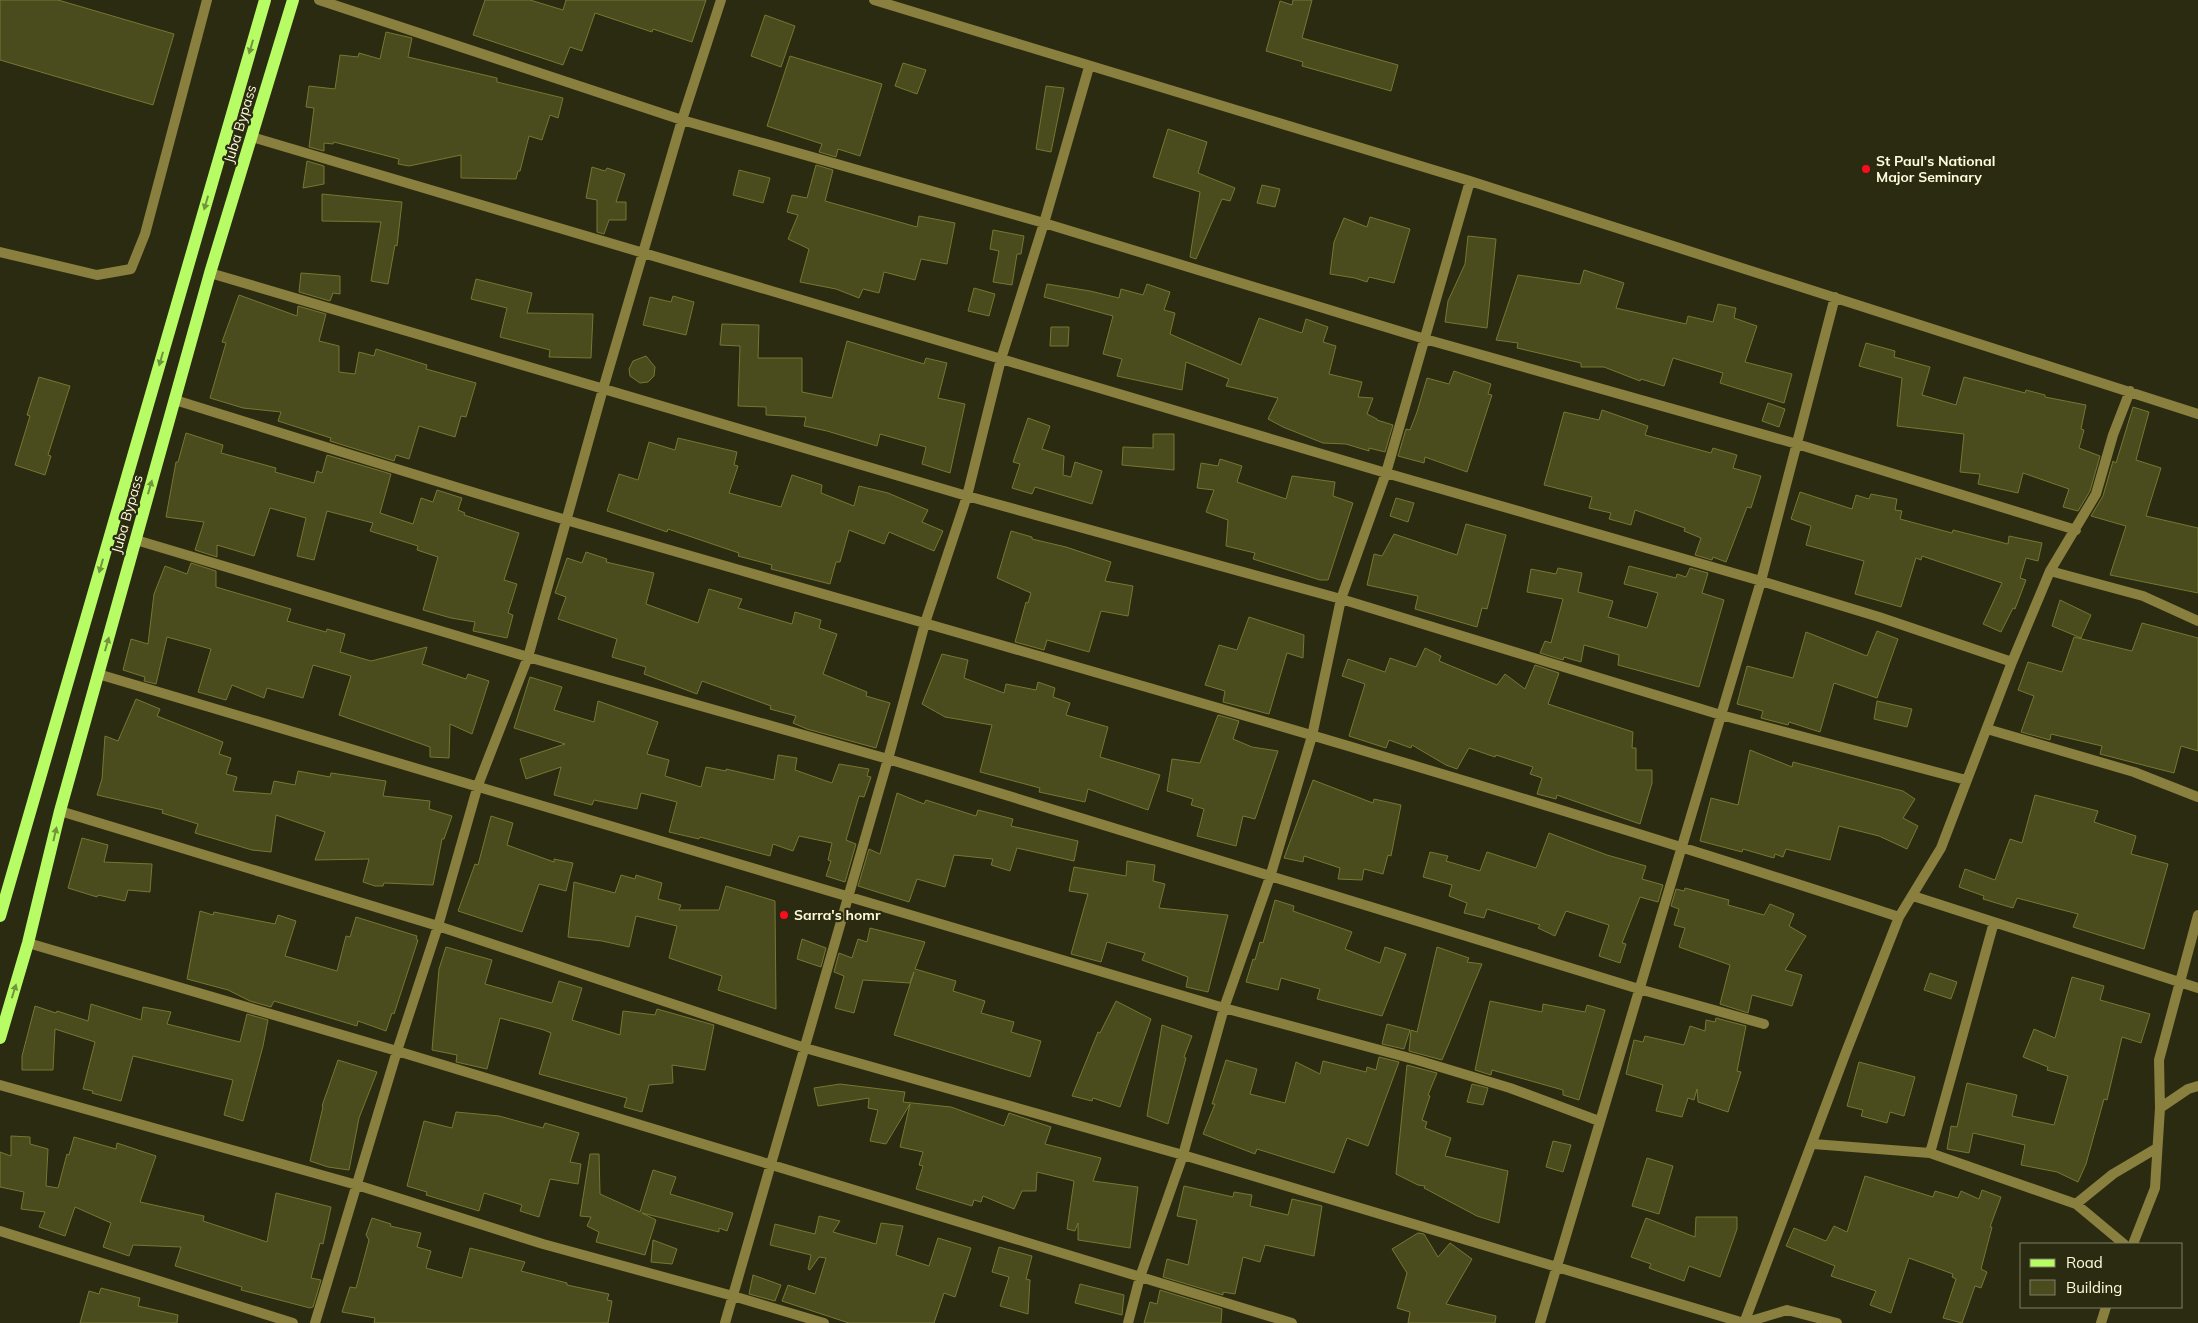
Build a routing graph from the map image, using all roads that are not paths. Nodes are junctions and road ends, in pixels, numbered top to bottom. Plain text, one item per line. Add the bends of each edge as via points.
1 (207, 0) edge
2 (265, 0) edge
3 (293, 0) edge
4 (319, 0) edge
5 (721, 0) edge
6 (874, 0) edge
7 (1089, 66) junction
8 (682, 120) junction
9 (252, 137) junction
10 (1470, 181) junction
11 (1044, 223) junction
12 (0, 252) edge
13 (643, 252) junction
14 (210, 273) junction
15 (1835, 297) junction
16 (1425, 339) junction
17 (1001, 359) junction
18 (603, 389) junction
19 (2130, 392) junction
20 (175, 400) junction
21 (2198, 414) edge
22 (1797, 444) junction
23 (1386, 474) junction
24 (967, 496) junction
25 (566, 520) junction
26 (2076, 530) junction
27 (136, 540) junction
28 (2050, 572) junction
29 (1761, 581) junction
30 (1341, 599) junction
31 (2198, 621) edge
32 (925, 623) junction
33 (528, 657) junction
34 (2012, 662) junction
35 (98, 674) junction
36 (1721, 715) junction
37 (1987, 729) junction
38 (1312, 736) junction
39 (888, 759) junction
40 (1966, 780) junction
41 (478, 785) junction
42 (2198, 797) edge
43 (60, 811) junction
44 (1681, 847) junction
45 (1270, 877) junction
46 (1913, 896) junction
47 (848, 898) junction
48 (2198, 915) edge
49 (0, 916) edge
50 (1899, 917) junction
51 (1994, 922) junction
52 (438, 926) junction
53 (28, 944) junction
54 (2179, 982) junction
55 (2198, 988) edge
56 (1639, 989) junction
57 (1224, 1008) junction
58 (1764, 1024) dead end
59 (0, 1038) edge
60 (805, 1048) junction
61 (397, 1051) junction
62 (0, 1085) edge
63 (2198, 1086) edge
64 (2160, 1108) junction
65 (1599, 1122) junction
66 (1813, 1144) junction
67 (2156, 1148) junction
68 (1930, 1153) junction
69 (1182, 1154) junction
70 (771, 1163) junction
71 (357, 1185) junction
72 (2076, 1204) junction
73 (0, 1231) edge
74 (2123, 1243) edge
75 (2133, 1243) edge
76 (1558, 1266) junction
77 (1140, 1277) junction
78 (733, 1296) junction
79 (2106, 1308) edge
80 (293, 1323) edge
81 (315, 1323) edge
82 (725, 1323) edge
83 (824, 1323) edge
84 (1128, 1323) edge
85 (1292, 1323) edge
86 (1540, 1323) edge
87 (1744, 1323) edge
88 (1837, 1323) edge
89 (2101, 1323) edge

1 - 12 street via 145,234 131,269 97,275
2 -> 49 main road, Juba Bypass
3 - 9 main road, Juba Bypass
4 - 8 street
5 - 8 street
6 - 7 street
7 - 10 street
7 - 11 street
8 - 11 street
8 - 13 street
9 - 13 street
9 - 14 main road, Juba Bypass
10 - 15 street
10 - 16 street
11 - 16 street
11 - 17 street
13 - 17 street
13 - 18 street
14 - 18 street
14 - 20 main road, Juba Bypass
15 - 19 street
15 - 22 street
16 - 22 street
16 - 23 street
17 - 23 street
17 - 24 street
18 - 24 street
18 - 25 street
19 - 21 street
19 - 26 street via 2113,435 2096,494
20 - 25 street
27 -> 20 main road, Juba Bypass
22 - 26 street
22 - 29 street
23 - 29 street
23 - 30 street
24 - 30 street
24 - 32 street
25 - 32 street
25 - 33 street
26 - 28 street
27 - 33 street
35 -> 27 main road, Juba Bypass
28 - 31 street via 2143,596
28 - 34 street
29 - 34 street
29 - 36 street
30 - 36 street
30 - 38 street
32 - 38 street
32 - 39 street
33 - 39 street
33 - 41 street
34 - 37 street
35 - 41 street
35 - 43 main road, Juba Bypass
36 - 40 street
36 - 44 street
37 - 40 street
37 - 42 street via 2134,772
38 - 44 street
38 - 45 street
39 - 45 street
39 - 47 street
40 - 46 street via 1940,848
41 - 47 street
41 - 52 street
43 - 52 street
53 -> 43 main road, Juba Bypass
44 - 50 street
44 - 56 street
45 - 56 street
45 - 57 street
46 - 50 street
46 - 51 street
47 - 57 street
47 - 60 street
48 - 54 street
50 - 66 street
51 - 54 street
51 - 68 street
52 - 60 street
52 - 61 street
59 -> 53 main road, Juba Bypass
53 - 61 street
54 - 55 street
54 - 64 street via 2159,1060
56 - 58 street
56 - 65 street
57 - 65 street via 1510,1088
57 - 69 street
60 - 69 street
60 - 70 street
61 - 70 street
61 - 71 street
62 - 71 street
63 - 64 street
64 - 67 street
65 - 76 street
66 - 68 street
66 - 87 street
67 - 72 street via 2113,1174
67 - 75 street via 2155,1188
68 - 72 street
69 - 76 street
69 - 77 street
70 - 77 street
70 - 78 street
71 - 78 street via 544,1244
71 - 81 street
72 - 74 street
73 - 80 street
76 - 86 street
76 - 87 street
77 - 84 street
77 - 85 street
78 - 82 street
78 - 83 street
79 - 89 street
87 - 88 street via 1786,1310

